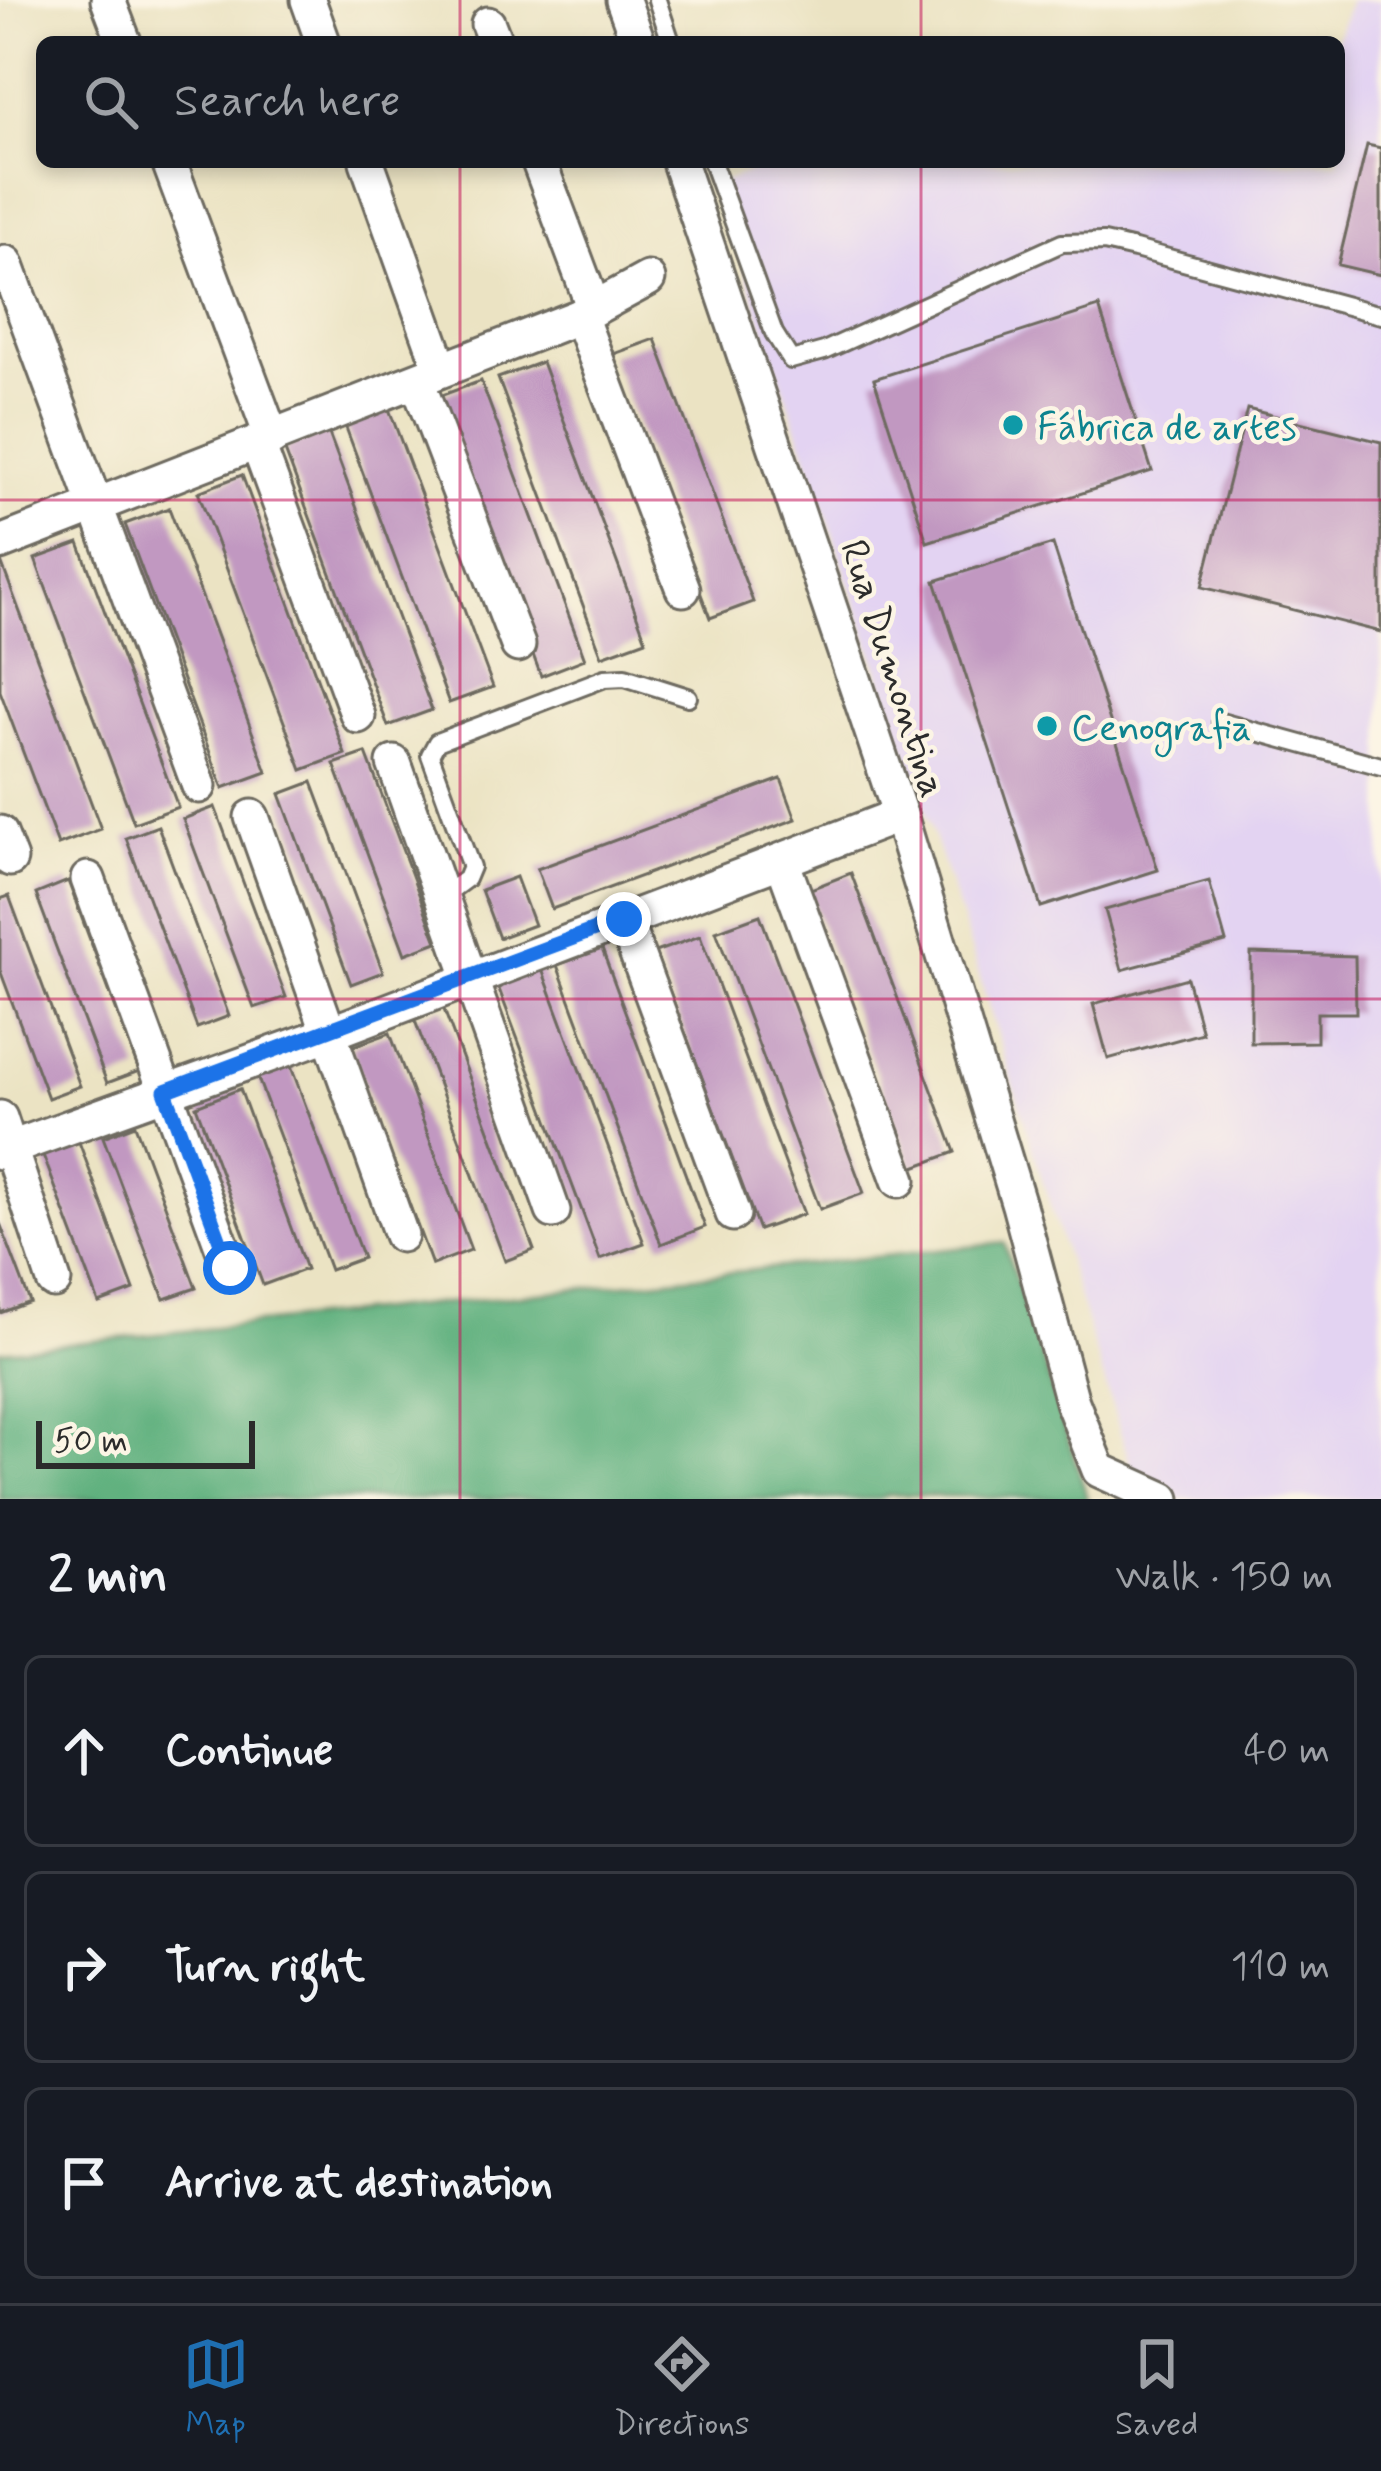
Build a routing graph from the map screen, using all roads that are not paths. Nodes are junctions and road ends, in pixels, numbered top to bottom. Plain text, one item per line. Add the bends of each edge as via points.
1 (108, 0) edge
2 (308, 0) edge
3 (623, 0) edge
4 (657, 0) edge
5 (122, 36) edge
6 (321, 36) edge
7 (636, 36) edge
8 (669, 36) edge
9 (171, 168) edge
10 (369, 168) edge
11 (541, 168) edge
12 (681, 168) edge
13 (714, 168) edge
14 (6, 262) dead end
15 (648, 279) dead end
16 (586, 311) junction
17 (1381, 315) edge
18 (429, 375) junction
19 (264, 440) junction
20 (94, 506) junction
21 (0, 543) edge
22 (683, 589) dead end
23 (518, 645) dead end
24 (688, 698) dead end
25 (358, 716) dead end
26 (1221, 722) dead end
27 (394, 763) dead end
28 (1381, 766) edge
29 (199, 786) dead end
30 (900, 814) junction
31 (252, 817) dead end
32 (782, 860) junction
33 (88, 879) dead end
34 (442, 896) junction
35 (624, 919) junction
36 (471, 975) junction
37 (329, 1033) junction
38 (165, 1091) junction
39 (4, 1139) edge
40 (899, 1180) dead end
41 (553, 1211) dead end
42 (733, 1214) dead end
43 (401, 1235) dead end
44 (230, 1268) dead end
45 (54, 1281) dead end
46 (1163, 1499) edge

1 - 5 street
2 - 6 street
3 - 7 street
4 - 8 lane
9 - 19 street
10 - 18 street
11 - 16 street
12 - 30 street, Rua Dumontina
13 - 17 lane via 791,360 1063,243 1120,245
14 - 20 street
15 - 16 street
16 - 18 street
16 - 22 street
18 - 19 street
18 - 23 street
19 - 20 street
19 - 25 street
20 - 21 street
20 - 29 street
24 - 34 lane via 605,678 436,742 430,754 471,867
26 - 28 lane
27 - 34 street
30 - 32 street
30 - 46 street, Rua Dumontina via 1072,1402 1099,1470
31 - 37 street
32 - 35 street
32 - 40 street
33 - 38 street
34 - 36 street
35 - 36 street
35 - 42 street
36 - 37 street
36 - 41 street
37 - 38 street
37 - 43 street
38 - 39 street
38 - 44 street
39 - 45 street

